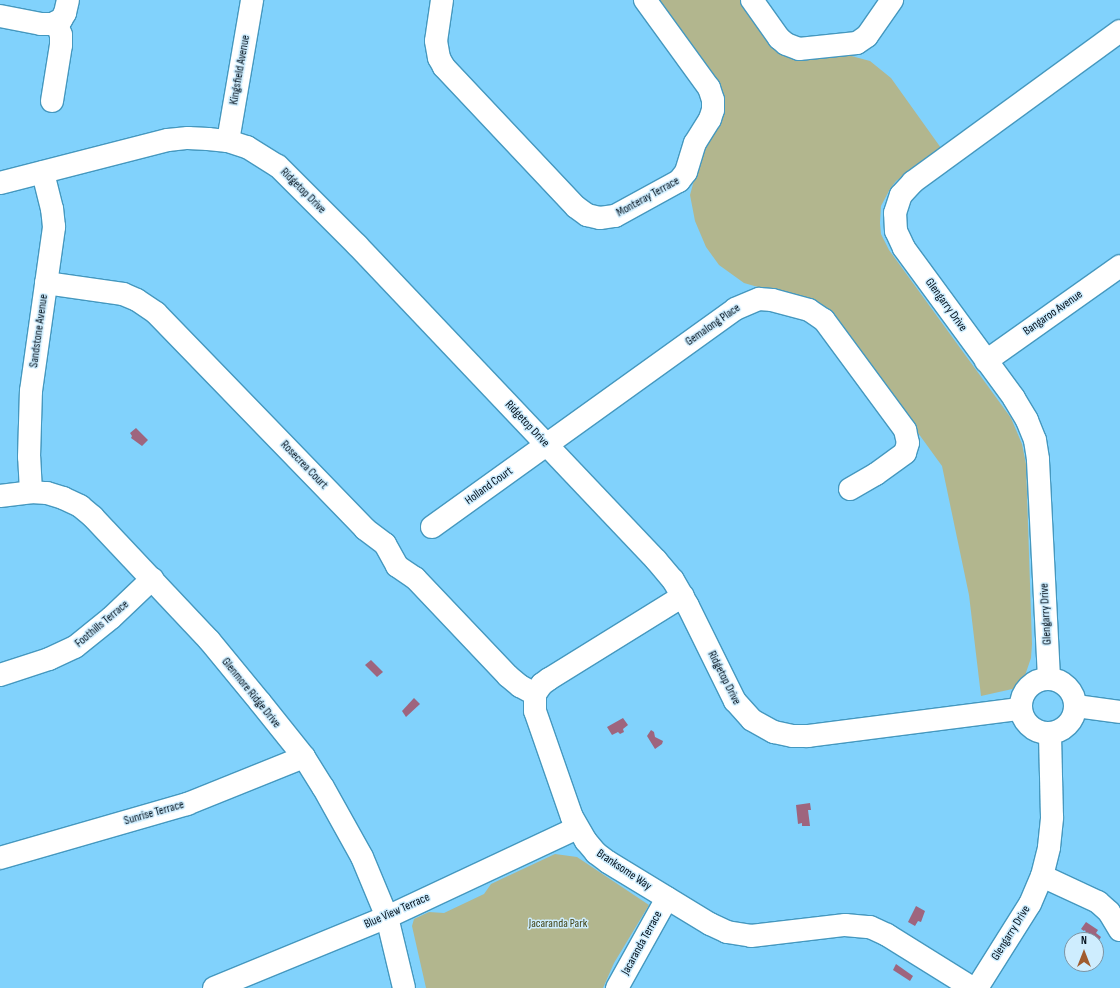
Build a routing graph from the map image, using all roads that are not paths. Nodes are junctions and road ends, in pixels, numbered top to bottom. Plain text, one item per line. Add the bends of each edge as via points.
1 (68, 0) edge
2 (252, 0) edge
3 (442, 0) edge
4 (645, 0) edge
5 (752, 0) edge
6 (892, 0) edge
7 (0, 16) edge
8 (56, 22) junction
9 (1120, 31) edge
10 (52, 102) dead end
11 (228, 141) junction
12 (43, 172) junction
13 (0, 183) edge
14 (1120, 266) edge
15 (46, 283) junction
16 (986, 361) junction
17 (546, 445) junction
18 (850, 488) dead end
19 (31, 492) junction
20 (0, 496) edge
21 (432, 527) dead end
22 (152, 579) junction
23 (683, 596) junction
24 (0, 674) edge
25 (1049, 678) junction
26 (535, 694) junction
27 (1076, 706) junction
28 (1020, 710) junction
29 (1120, 712) edge
30 (1050, 733) junction
31 (304, 757) junction
32 (577, 828) junction
33 (0, 858) edge
34 (1042, 876) junction
35 (667, 898) junction
36 (387, 917) junction
37 (1120, 930) edge
38 (217, 988) edge
39 (404, 988) edge
40 (617, 988) edge
41 (972, 988) edge
42 (977, 988) edge

1 - 8 street via 65,13
2 - 11 street, Kingsfield Avenue
3 - 4 street, Monteray Terrace via 436,41 439,58 444,67 576,207 587,215 600,218 615,216 679,181 686,172 695,143 713,110 713,100 708,88
5 - 6 street via 780,38 786,44 799,49 857,42 867,36
7 - 8 street via 41,24
8 - 10 street via 61,34 61,45
9 - 16 street, Glengarry Drive via 913,182 898,200 894,219 901,243
11 - 12 street, Ridgetop Drive via 188,138 168,140
11 - 17 street, Ridgetop Drive via 247,147 278,166 357,245
12 - 13 street, Ridgetop Drive
12 - 15 street, Sandstone Avenue via 54,227
14 - 16 street, Bangaroo Avenue
15 - 19 street, Sandstone Avenue via 31,391
15 - 26 street, Rosecrea Court via 123,294 156,313 365,529 385,544 397,566 415,578 508,676
16 - 25 street, Glengarry Drive via 1022,410 1035,440
17 - 18 street, Gemalong Place via 734,308 752,300 772,300 809,310 824,320 906,433 907,448 902,456
17 - 21 street, Holland Court
17 - 23 street, Ridgetop Drive via 656,560
19 - 20 street, Glenmore Ridge Drive
19 - 22 street, Glenmore Ridge Drive via 48,493 80,506
22 - 24 street, Foothills Terrace via 111,618 75,647 49,659
22 - 31 street, Glenmore Ridge Drive via 209,640
23 - 26 street via 549,679
23 - 28 street, Ridgetop Drive via 734,701 752,720 774,732 808,736
25 - 27 street via 1068,687
25 - 28 street via 1034,682 1027,688
26 - 32 street, Branksome Way via 535,711
27 - 29 street
27 - 30 street via 1075,714 1065,728
28 - 30 street via 1031,728
30 - 34 street, Glengarry Drive via 1052,817 1049,848
31 - 33 street, Sunrise Terrace via 187,804
31 - 36 street, Glenmore Ridge Drive via 349,831 376,887
32 - 35 street, Branksome Way via 591,848 602,858
32 - 36 street, Blue View Terrace
34 - 37 street via 1098,902 1109,912
34 - 42 street, Glengarry Drive via 1030,904
35 - 40 street, Jacaranda Terrace
35 - 41 street, Branksome Way via 718,928 744,936 849,925 870,927 887,934
36 - 38 street, Blue View Terrace
36 - 39 street, Glenmore Ridge Drive

